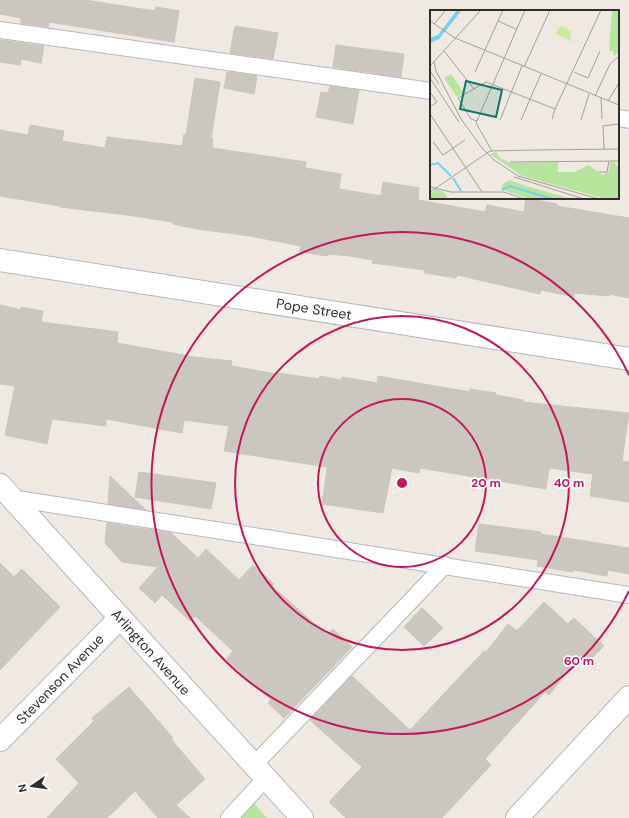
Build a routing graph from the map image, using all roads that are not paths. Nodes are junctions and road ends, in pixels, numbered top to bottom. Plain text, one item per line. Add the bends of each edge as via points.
1 (0, 30) edge
2 (430, 92) edge
3 (619, 118) edge
4 (629, 120) edge
5 (0, 260) edge
6 (629, 359) edge
7 (6, 492) edge
8 (445, 565) junction
9 (629, 595) edge
10 (120, 618) junction
11 (629, 697) edge
12 (0, 740) edge
13 (260, 771) junction
14 (229, 818) edge
15 (302, 818) edge
16 (517, 818) edge

1 - 2 lane
3 - 4 lane
5 - 6 street, Pope Street
7 - 8 lane
7 - 10 street, Arlington Avenue
8 - 9 lane
8 - 13 lane
10 - 12 street, Stevenson Avenue
10 - 13 street, Arlington Avenue
11 - 16 street
13 - 14 lane
13 - 15 street, Arlington Avenue

